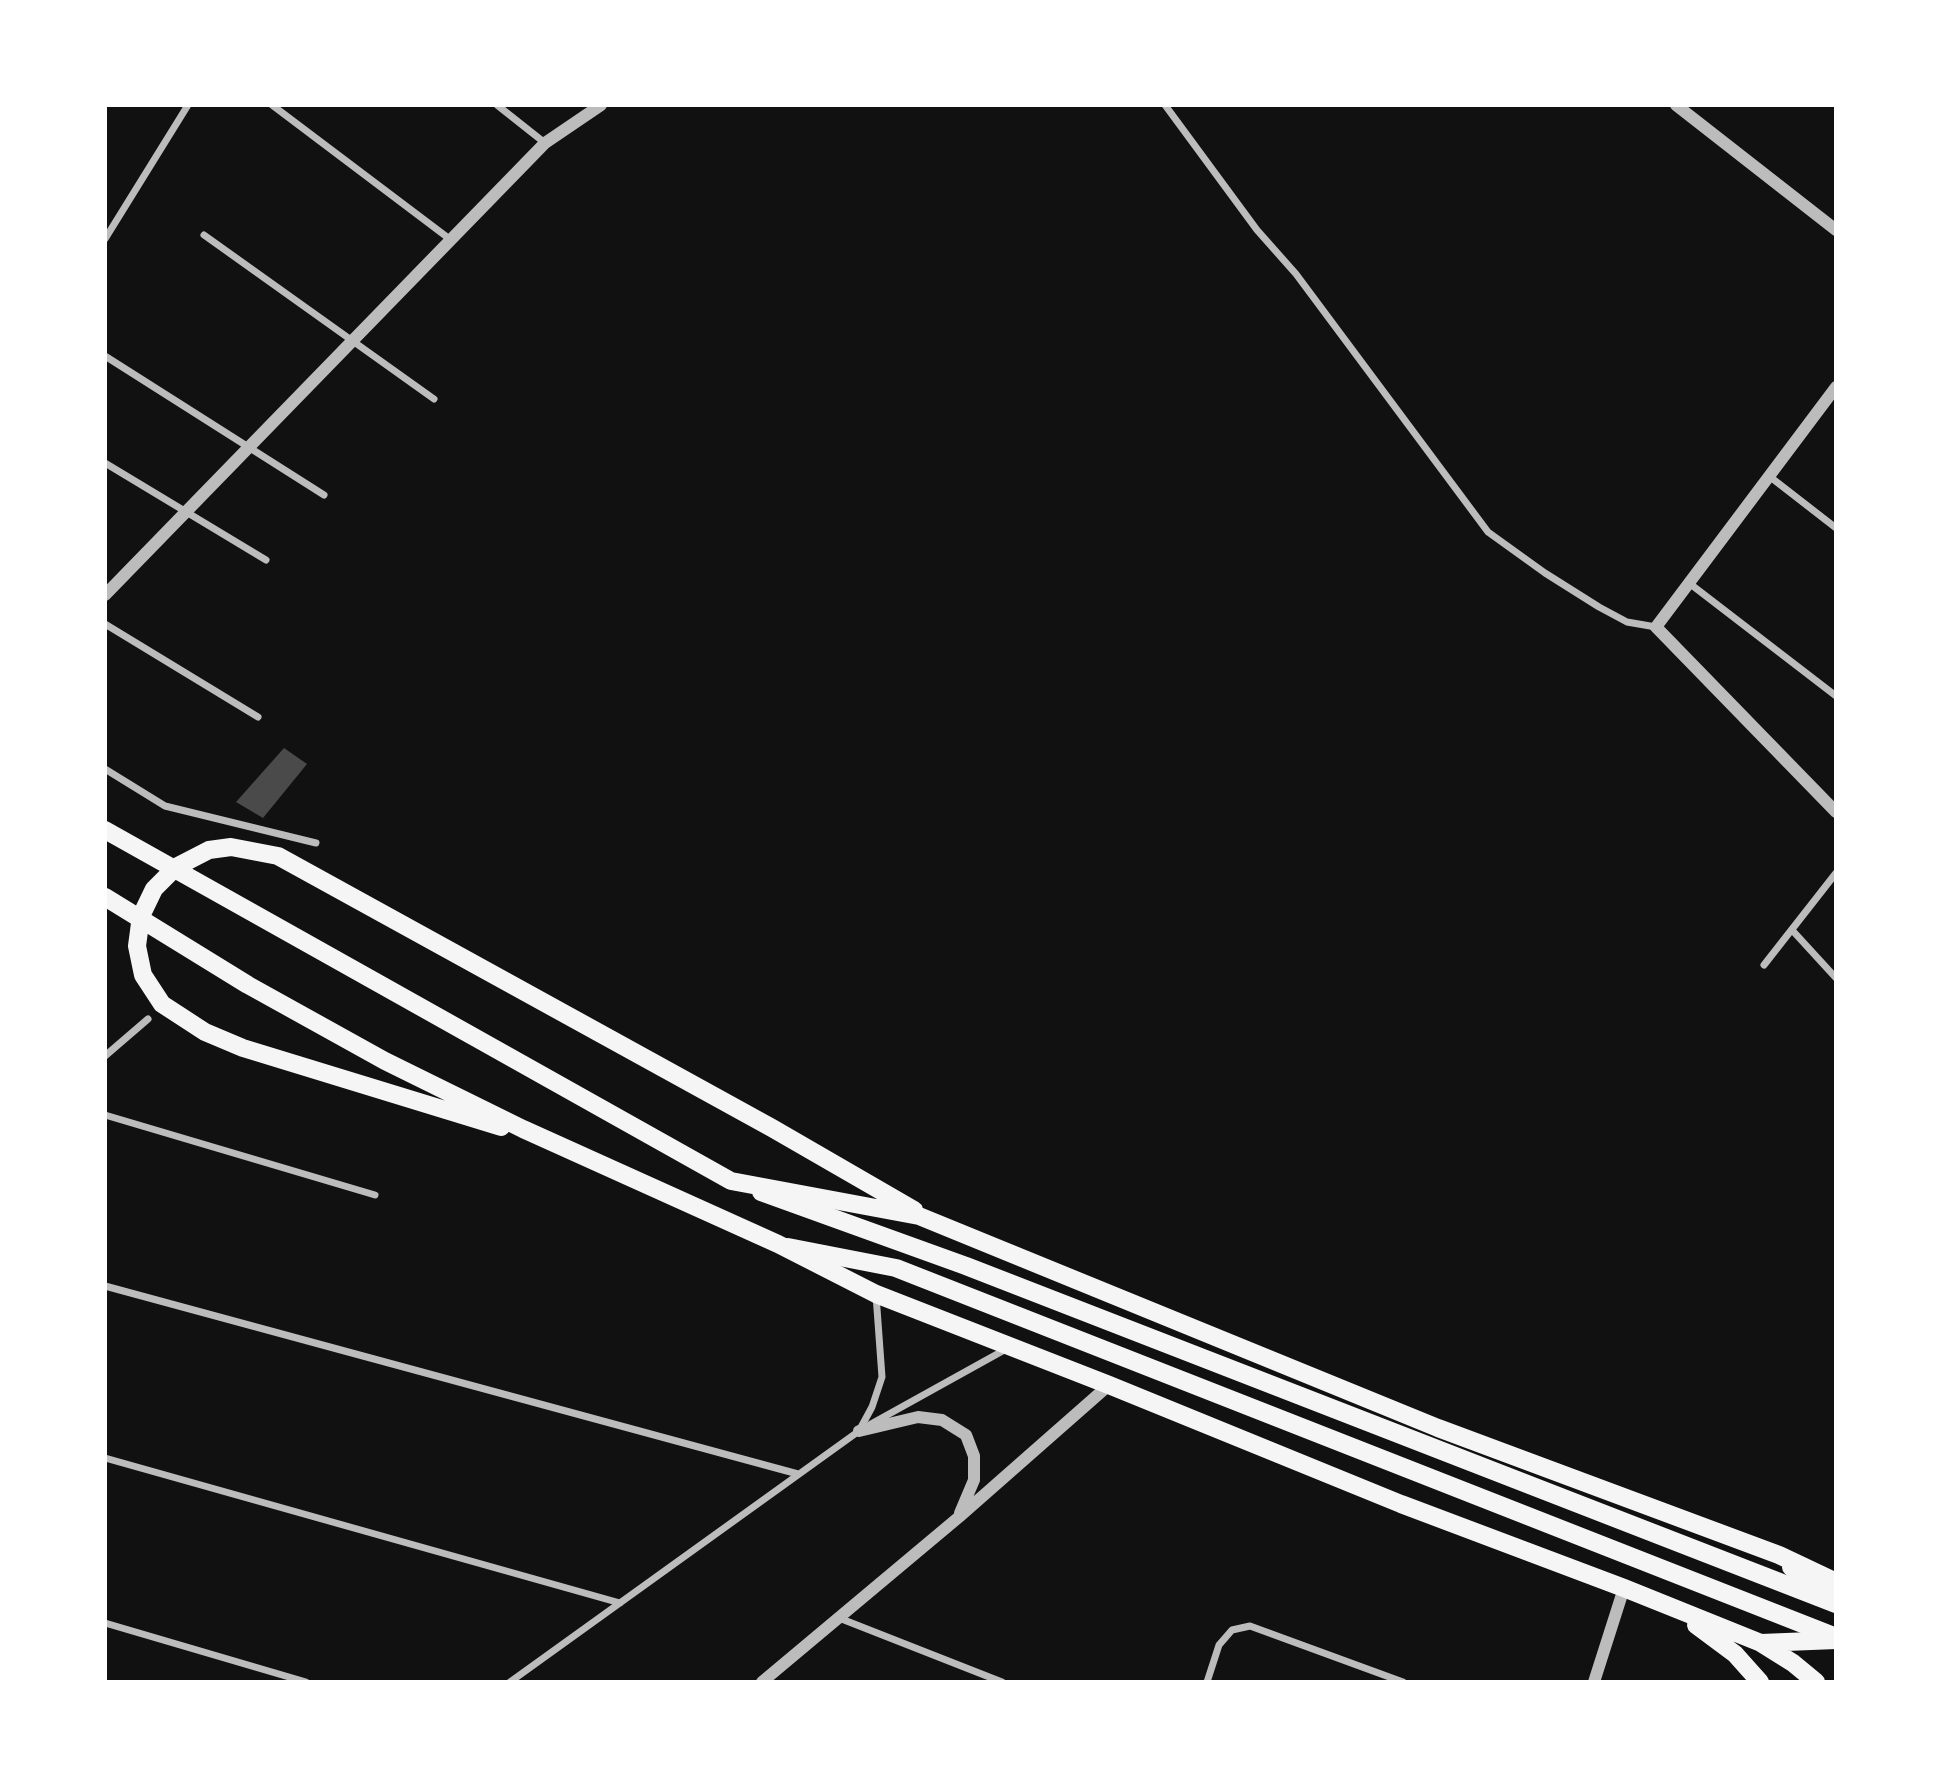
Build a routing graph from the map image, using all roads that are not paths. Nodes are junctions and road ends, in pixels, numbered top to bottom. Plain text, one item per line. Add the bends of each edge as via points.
1 (188, 105) edge
2 (272, 105) edge
3 (497, 105) edge
4 (601, 105) edge
5 (1165, 105) edge
6 (1676, 105) edge
7 (545, 143) junction
8 (1836, 230) edge
9 (204, 235) dead end
10 (105, 239) edge
11 (451, 240) junction
12 (352, 341) junction
13 (105, 356) edge
14 (1836, 387) edge
15 (433, 399) dead end
16 (249, 448) junction
17 (105, 463) edge
18 (1769, 476) junction
19 (324, 495) dead end
20 (185, 512) junction
21 (1836, 528) edge
22 (267, 560) dead end
23 (1689, 583) junction
24 (105, 595) edge
25 (105, 624) edge
26 (1656, 627) junction
27 (1836, 696) edge
28 (258, 718) dead end
29 (105, 769) edge
30 (1836, 811) edge
31 (105, 830) edge
32 (316, 843) dead end
33 (1836, 873) edge
34 (105, 897) edge
35 (1792, 930) junction
36 (1764, 965) dead end
37 (1836, 978) edge
38 (148, 1020) dead end
39 (105, 1056) edge
40 (105, 1115) edge
41 (561, 1145) junction
42 (731, 1181) junction
43 (375, 1195) dead end
44 (938, 1224) junction
45 (778, 1244) junction
46 (105, 1286) edge
47 (876, 1294) junction
48 (1009, 1348) junction
49 (1109, 1385) junction
50 (859, 1431) junction
51 (105, 1458) edge
52 (798, 1474) junction
53 (959, 1517) junction
54 (1779, 1555) junction
55 (1836, 1571) edge
56 (1836, 1582) edge
57 (1624, 1588) junction
58 (1836, 1602) edge
59 (620, 1603) junction
60 (1676, 1610) junction
61 (839, 1618) junction
62 (105, 1623) edge
63 (1836, 1638) edge
64 (1761, 1643) junction
65 (306, 1682) edge
66 (510, 1682) edge
67 (762, 1682) edge
68 (1002, 1682) edge
69 (1207, 1682) edge
70 (1403, 1682) edge
71 (1594, 1682) edge
72 (1760, 1682) edge
73 (1816, 1682) edge

1 - 10 street
2 - 11 street
3 - 7 street
4 - 7 street
5 - 26 street via 1488,532 1599,607 1627,622
6 - 8 street
7 - 11 street
9 - 12 street
11 - 12 street
12 - 15 street
12 - 16 street
13 - 16 street
14 - 18 street
16 - 19 street
16 - 20 street
17 - 20 street
18 - 21 street
18 - 23 street
20 - 22 street
20 - 24 street
23 - 26 street
23 - 27 street
25 - 28 street
26 - 30 street
29 - 32 street via 165,806
31 - 42 main road
33 - 35 street
34 - 41 main road via 248,985 385,1061
35 - 36 street
35 - 37 street
38 - 39 street
40 - 43 street
41 - 44 main road via 243,1048 205,1032 162,1004 143,975 137,946 141,916 154,889 176,867 209,850 231,846 278,856
41 - 45 main road
42 - 44 main road via 919,1216
42 - 58 main road via 966,1266
44 - 54 main road via 1438,1428
45 - 47 main road
45 - 63 main road via 896,1268
46 - 52 street
47 - 48 main road
47 - 50 street via 882,1377
48 - 49 main road
48 - 50 street
49 - 53 street
49 - 57 main road via 1401,1504
50 - 52 street
50 - 53 street via 918,1417 942,1420 966,1435 975,1456 975,1480
51 - 59 street
52 - 59 street
53 - 61 street
54 - 55 main road
54 - 56 main road
54 - 58 main road
57 - 60 main road
57 - 71 street
59 - 66 street
60 - 64 main road
60 - 72 main road via 1735,1654
61 - 67 street
61 - 68 street
62 - 65 street
63 - 64 main road
64 - 73 main road
69 - 70 street via 1219,1645 1232,1630 1250,1626

